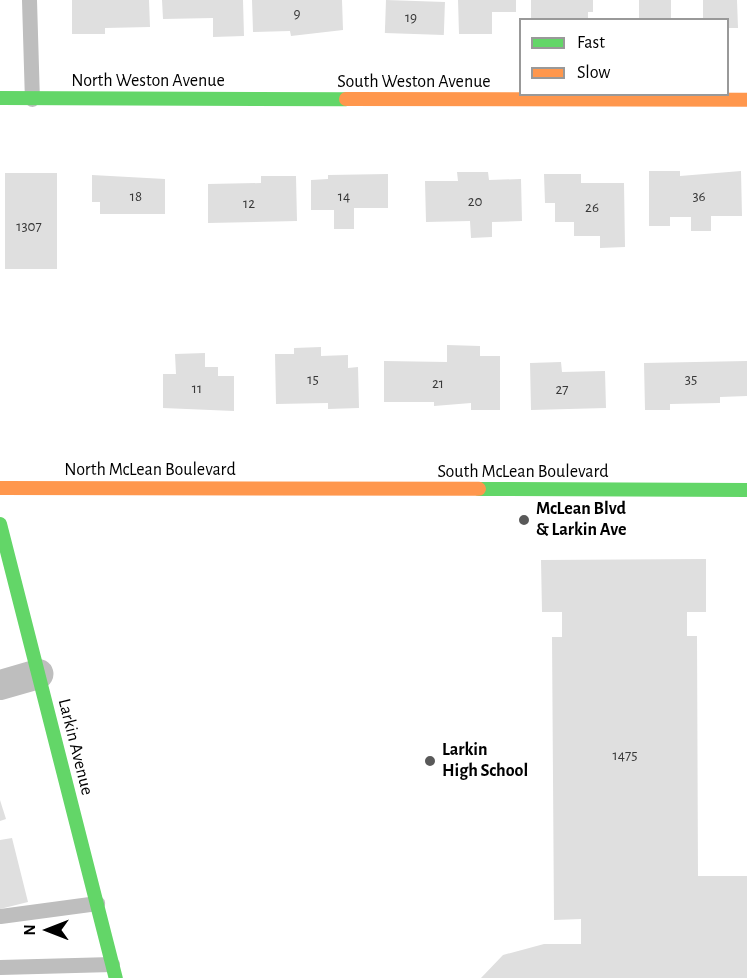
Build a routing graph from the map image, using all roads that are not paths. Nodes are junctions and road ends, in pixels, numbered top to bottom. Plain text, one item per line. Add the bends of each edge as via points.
1 (28, 0) edge
2 (0, 98) edge
3 (32, 99) junction
4 (297, 99) joint
5 (747, 100) edge
6 (0, 488) edge
7 (299, 489) joint
8 (747, 490) edge
9 (0, 524) edge
10 (38, 674) junction
11 (0, 685) edge
12 (97, 903) junction
13 (0, 916) edge
14 (0, 967) edge
15 (114, 971) edge
16 (23, 972) edge

1 - 3 lane
2 - 3 main road, North Weston Avenue
3 - 4 main road, North Weston Avenue
4 - 5 main road, South Weston Avenue
6 - 7 main road, North McLean Boulevard
7 - 8 main road, South McLean Boulevard
9 - 10 main road, Larkin Avenue
10 - 11 street
10 - 12 main road, Larkin Avenue
12 - 13 lane
12 - 15 main road, Larkin Avenue
14 - 16 lane
15 - 16 lane

